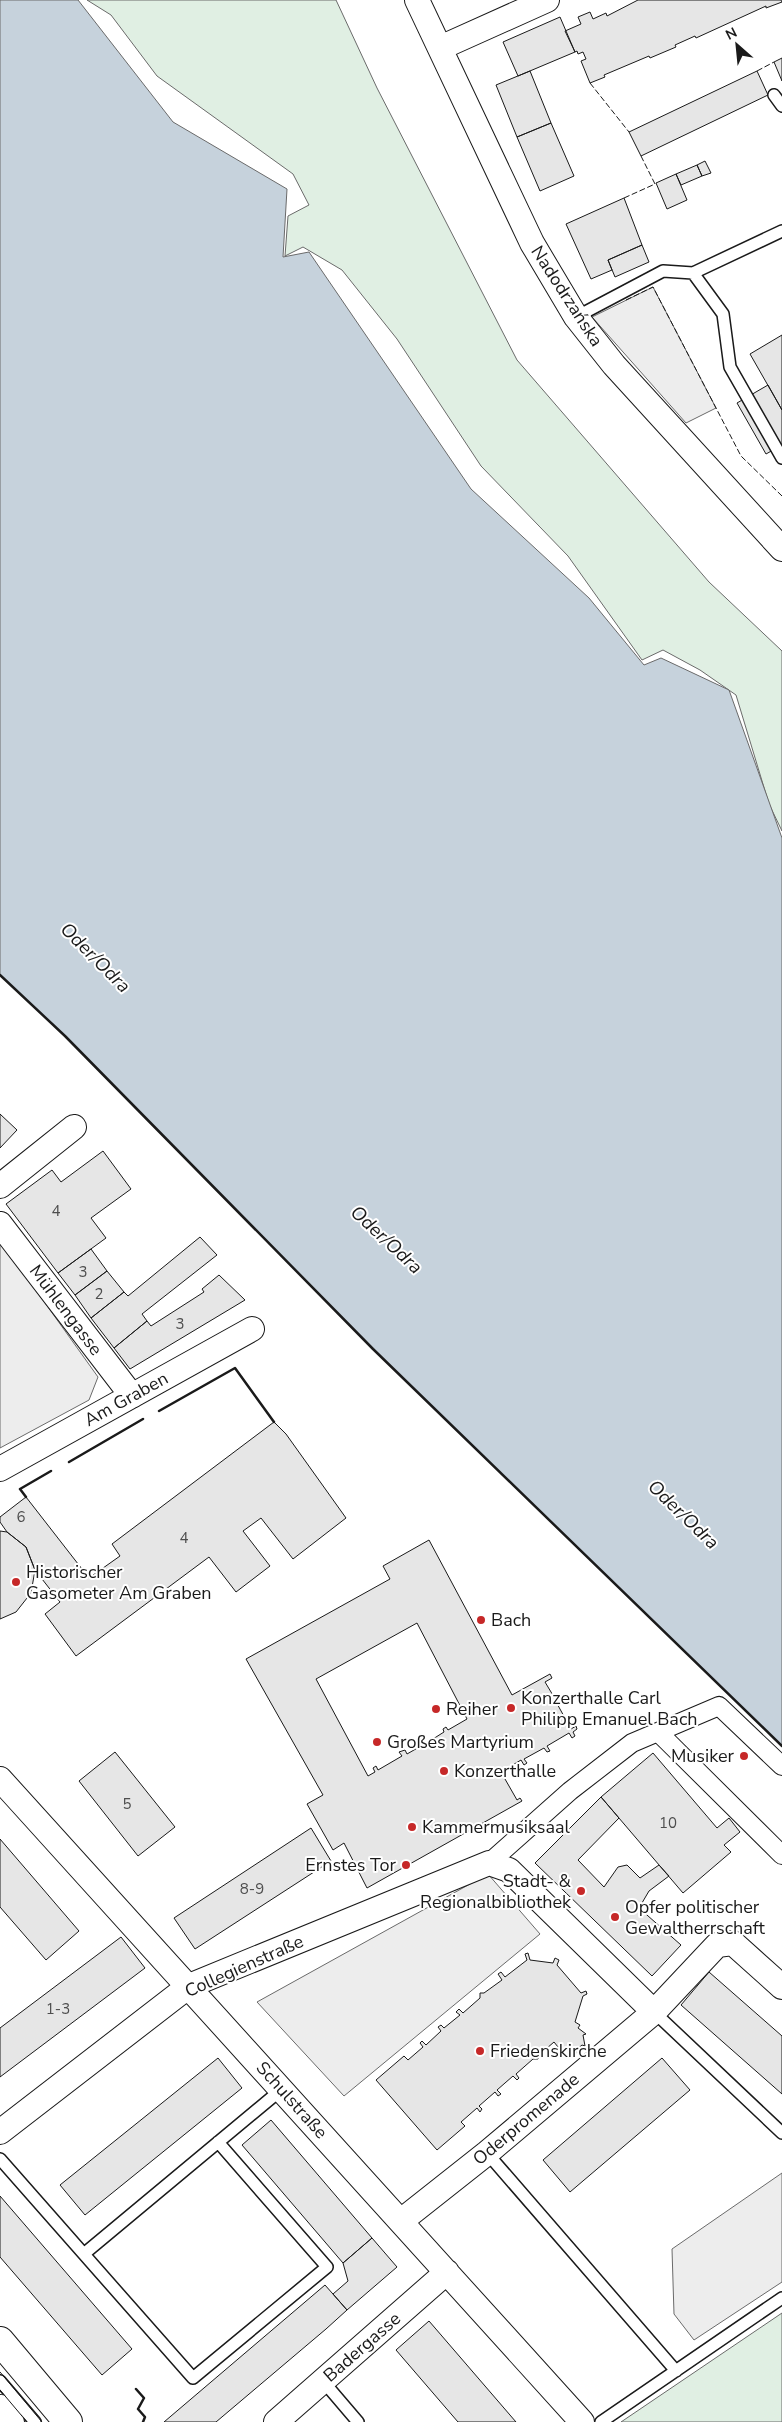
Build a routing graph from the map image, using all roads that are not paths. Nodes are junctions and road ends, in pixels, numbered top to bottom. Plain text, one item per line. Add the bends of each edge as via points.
1 (417, 0) edge
2 (547, 0) edge
3 (440, 48) junction
4 (774, 95) dead end
5 (782, 106) edge
6 (782, 231) edge
7 (693, 273) junction
8 (576, 317) junction
9 (782, 458) edge
10 (782, 549) edge
11 (74, 1127) dead end
12 (0, 1186) edge
13 (0, 1224) edge
14 (252, 1329) dead end
15 (132, 1396) junction
16 (0, 1469) edge
17 (659, 1733) junction
18 (782, 1766) edge
19 (0, 1779) edge
20 (782, 1854) edge
21 (490, 1863) junction
22 (189, 1986) junction
23 (782, 1987) edge
24 (654, 2012) junction
25 (282, 2089) junction
26 (0, 2132) edge
27 (782, 2133) edge
28 (218, 2142) junction
29 (487, 2153) junction
30 (0, 2159) edge
31 (402, 2221) junction
32 (85, 2253) junction
33 (447, 2272) junction
34 (782, 2298) edge
35 (0, 2341) edge
36 (676, 2371) junction
37 (0, 2381) edge
38 (323, 2381) junction
39 (0, 2410) edge
40 (10, 2422) edge
41 (35, 2422) edge
42 (68, 2422) edge
43 (276, 2422) edge
44 (358, 2422) edge
45 (582, 2422) edge
46 (601, 2422) edge

1 - 3 street, Nadodrzańska
2 - 3 street
3 - 8 street, Nadodrzańska via 532,244
4 - 5 lane
6 - 7 lane
7 - 8 lane via 663,271
7 - 9 lane via 723,314 730,367
8 - 10 street, Nadodrzańska via 614,365
11 - 12 street
13 - 15 street, Mühlengasse
14 - 15 street, Am Graben
15 - 16 street, Am Graben
17 - 18 street via 719,1706
17 - 20 street
17 - 21 street, Collegienstraße via 632,1743 570,1791
19 - 22 street, Schulstraße
21 - 22 street, Collegienstraße
21 - 24 street via 509,1870
22 - 25 street, Schulstraße
22 - 26 street, Collegienstraße
23 - 24 street, Oderpromenade via 733,1943 717,1944
24 - 27 lane
24 - 29 street, Oderpromenade
25 - 28 lane
25 - 31 street, Schulstraße
28 - 32 lane
28 - 32 lane via 327,2268 194,2378
29 - 31 street, Oderpromenade
29 - 36 lane
30 - 32 lane
31 - 33 street, Schulstraße
33 - 38 street, Badergasse
33 - 45 street, Schulstraße
34 - 36 lane
35 - 42 street
36 - 46 lane
37 - 41 lane
38 - 43 street, Badergasse
38 - 44 lane
39 - 40 street

